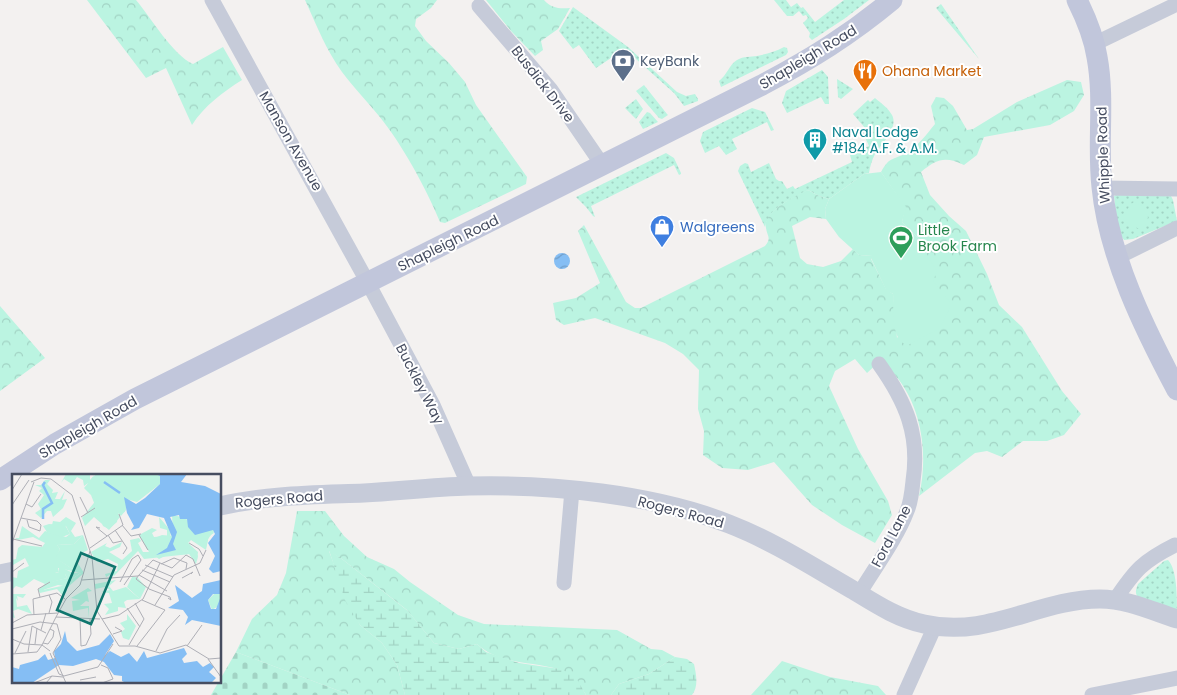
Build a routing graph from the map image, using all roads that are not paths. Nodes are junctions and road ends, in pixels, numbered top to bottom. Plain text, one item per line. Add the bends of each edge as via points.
1 (212, 0) edge
2 (892, 0) edge
3 (1077, 0) edge
4 (1177, 4) edge
5 (479, 6) dead end
6 (1094, 44) junction
7 (603, 166) junction
8 (1102, 188) junction
9 (1177, 189) edge
10 (1177, 228) edge
11 (1118, 257) junction
12 (368, 282) junction
13 (879, 364) dead end
14 (1177, 390) edge
15 (0, 480) edge
16 (468, 486) junction
17 (572, 490) junction
18 (221, 506) edge
19 (1175, 545) dead end
20 (564, 583) dead end
21 (859, 594) junction
22 (1116, 600) junction
23 (1177, 619) edge
24 (935, 626) junction
25 (1177, 678) edge
26 (904, 695) edge
27 (1092, 695) edge

1 - 12 street, Manson Avenue
2 - 7 main road, Shapleigh Road via 809,60
3 - 6 main road, Whipple Road
4 - 6 street
5 - 7 street, Busdick Drive via 551,90
6 - 8 main road, Whipple Road via 1100,80
7 - 12 main road, Shapleigh Road
8 - 9 street
8 - 11 main road, Whipple Road
10 - 11 street
11 - 14 main road, Whipple Road via 1138,311
12 - 15 main road, Shapleigh Road via 108,413
12 - 16 street, Buckley Way via 433,406
13 - 21 street, Ford Lane via 908,413 915,450 915,473 902,522
16 - 17 street, Rogers Road
16 - 18 street, Rogers Road via 283,497
17 - 20 street
17 - 21 street, Rogers Road via 676,507 730,524 784,550
19 - 22 street via 1153,556 1139,568
21 - 24 street, Rogers Road via 886,610
22 - 23 street, Rogers Road
22 - 24 street, Rogers Road via 1067,602 985,625
24 - 26 street
25 - 27 street

